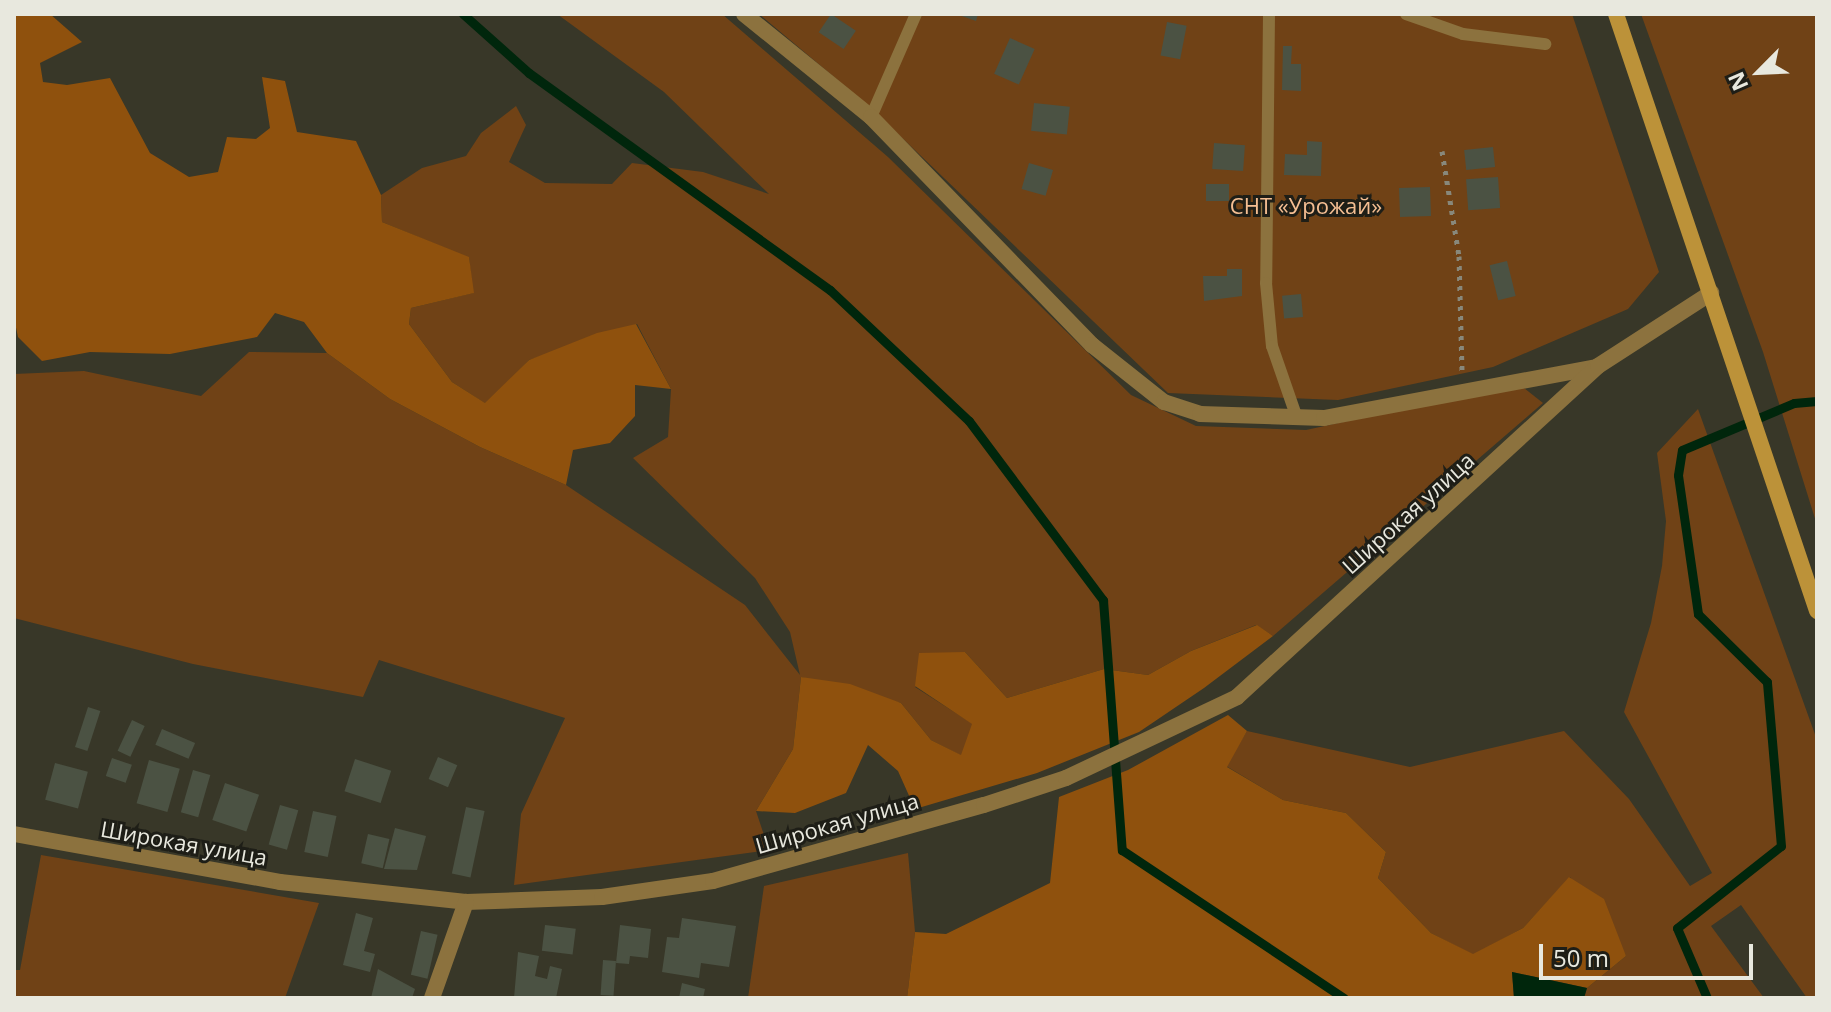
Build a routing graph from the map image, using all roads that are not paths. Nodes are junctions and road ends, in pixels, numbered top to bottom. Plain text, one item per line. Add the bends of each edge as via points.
1 (744, 14) edge
2 (916, 14) edge
3 (1269, 14) edge
4 (1406, 14) edge
5 (1616, 14) edge
6 (1545, 44) dead end
7 (871, 117) junction
8 (1711, 293) junction
9 (1598, 366) junction
10 (1297, 418) junction
11 (1817, 611) edge
12 (14, 834) edge
13 (466, 902) junction
14 (432, 998) edge

1 - 7 street
2 - 7 lane
3 - 10 lane via 1266,283 1272,346
4 - 6 lane via 1463,34
5 - 8 street
7 - 10 street via 1128,378 1164,402 1200,414
8 - 9 street
8 - 11 street
9 - 10 street via 1463,396
9 - 13 street, Широкая улица via 1237,697 1150,741 1066,778 984,805 713,881 602,897
12 - 13 street, Широкая улица via 280,882
13 - 14 street

